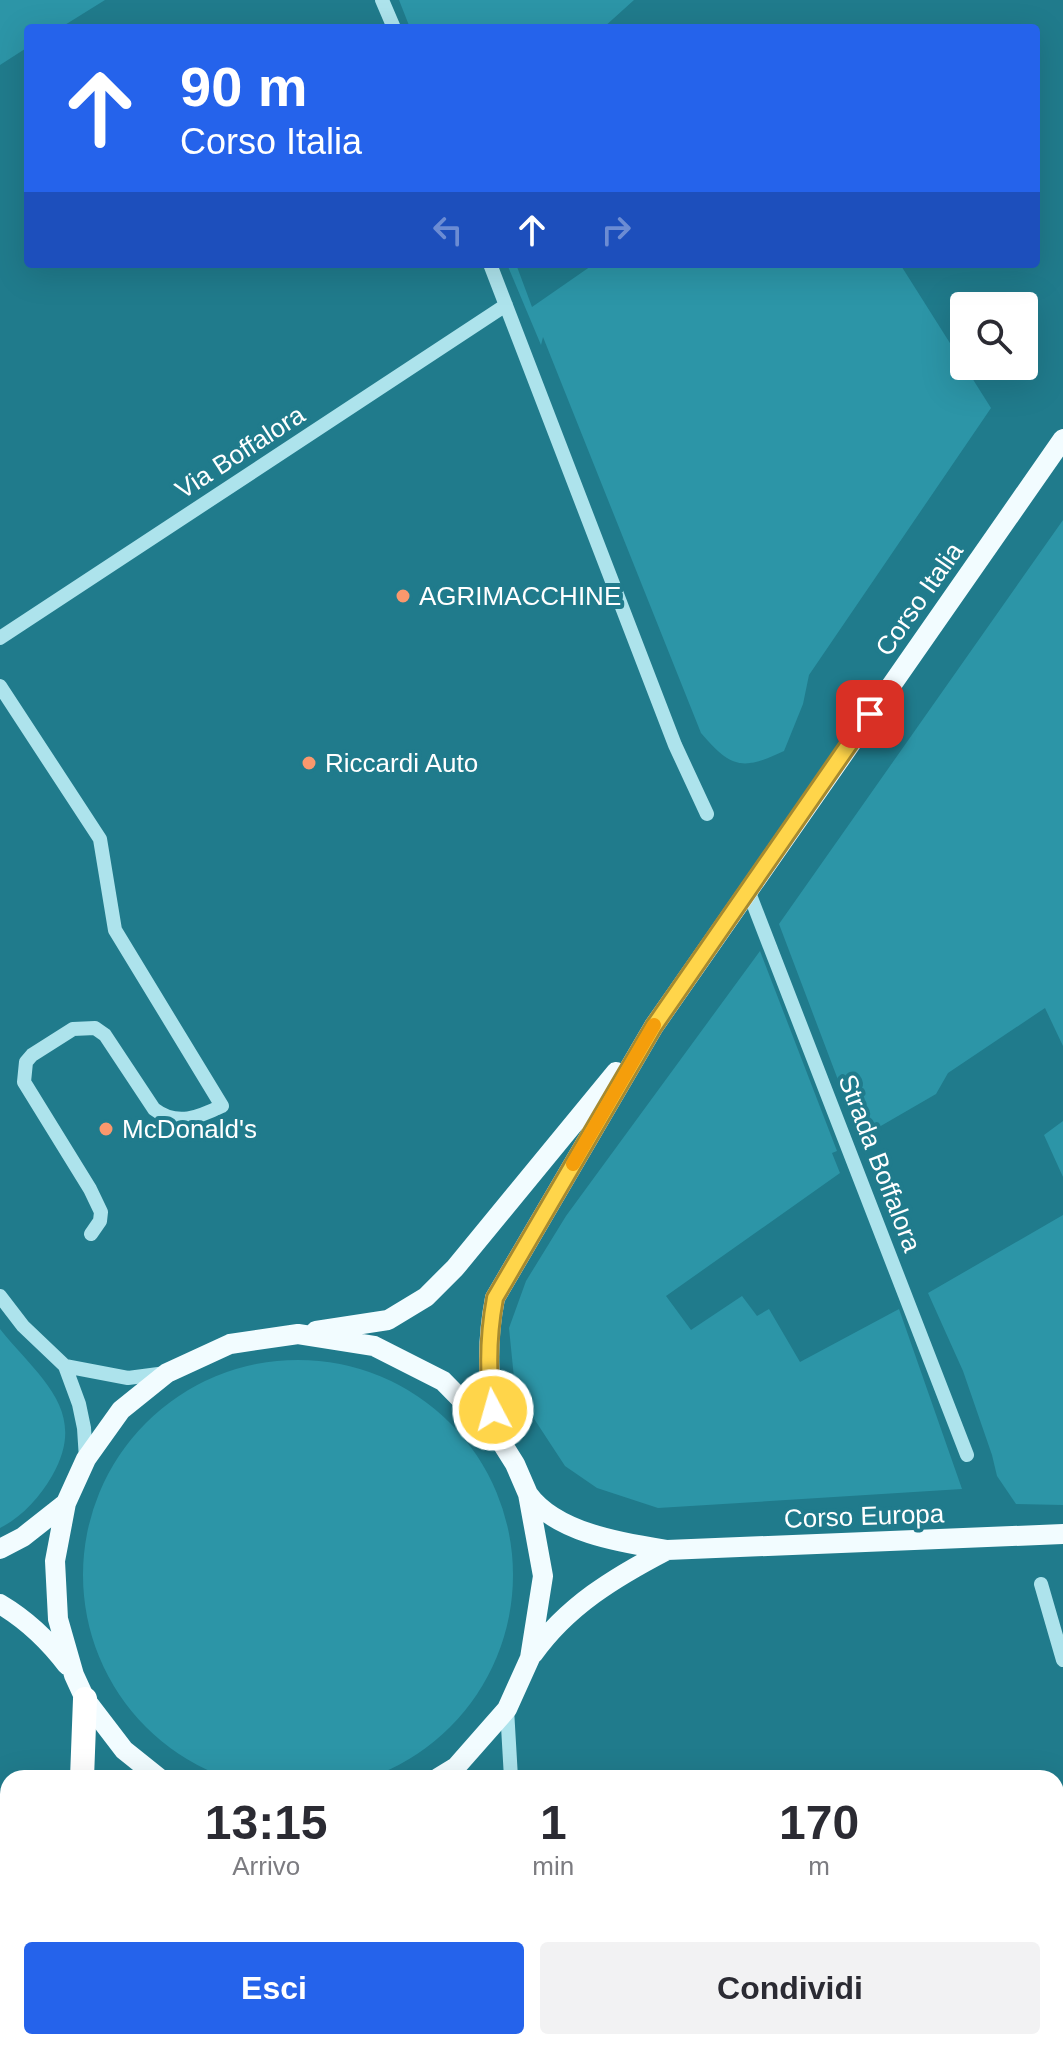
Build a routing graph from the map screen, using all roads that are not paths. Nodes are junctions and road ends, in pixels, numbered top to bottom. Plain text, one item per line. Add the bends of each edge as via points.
1 (382, 0) edge
2 (392, 24) edge
3 (492, 268) edge
4 (506, 305) junction
5 (1063, 439) edge
6 (0, 638) edge
7 (0, 686) edge
8 (707, 814) dead end
9 (748, 890) junction
10 (654, 1026) junction
11 (91, 1234) dead end
12 (0, 1296) edge
13 (298, 1334) junction
14 (65, 1366) junction
15 (167, 1373) junction
16 (498, 1437) junction
17 (967, 1455) dead end
18 (86, 1459) junction
19 (528, 1494) junction
20 (66, 1503) junction
21 (1063, 1534) edge
22 (0, 1549) edge
23 (667, 1550) junction
24 (1041, 1584) dead end
25 (0, 1604) edge
26 (530, 1658) junction
27 (1063, 1660) edge
28 (74, 1675) junction
29 (85, 1699) junction
30 (507, 1709) junction
31 (82, 1770) edge
32 (149, 1770) edge
33 (451, 1770) edge
34 (511, 1770) edge

1 - 2 street
3 - 4 street
4 - 6 street, Via Boffalora
4 - 8 street via 675,745
5 - 9 main road, Corso Italia
7 - 11 street via 100,839 115,930 222,1106 194,1119 164,1116 95,1028 73,1029 32,1055 24,1082 101,1212
9 - 10 main road, Corso Italia
9 - 17 street, Strada Boffalora
10 - 13 main road via 426,1297 388,1320
10 - 16 main road via 495,1298 488,1334 489,1383
12 - 14 street
13 - 15 main road, Corso Europa via 230,1344
13 - 16 main road, Corso Europa via 374,1346 443,1381
14 - 15 street via 128,1378
14 - 18 street via 79,1404
15 - 18 main road, Corso Europa via 121,1410
16 - 19 main road, Corso Europa
18 - 20 main road, Corso Europa
19 - 23 main road, Corso Europa via 578,1528 622,1543
19 - 26 main road, Corso Europa via 543,1576
20 - 22 main road, Corso Europa
20 - 28 main road, Corso Europa via 55,1561 58,1619
21 - 23 main road, Corso Europa
23 - 26 main road, Corso Europa via 572,1609
24 - 27 street
25 - 28 main road, Corso Europa via 24,1618
26 - 30 main road, Corso Europa
28 - 29 main road, Corso Europa
29 - 31 highway
29 - 32 main road, Corso Europa via 124,1750
30 - 33 main road, Corso Europa
30 - 34 street

